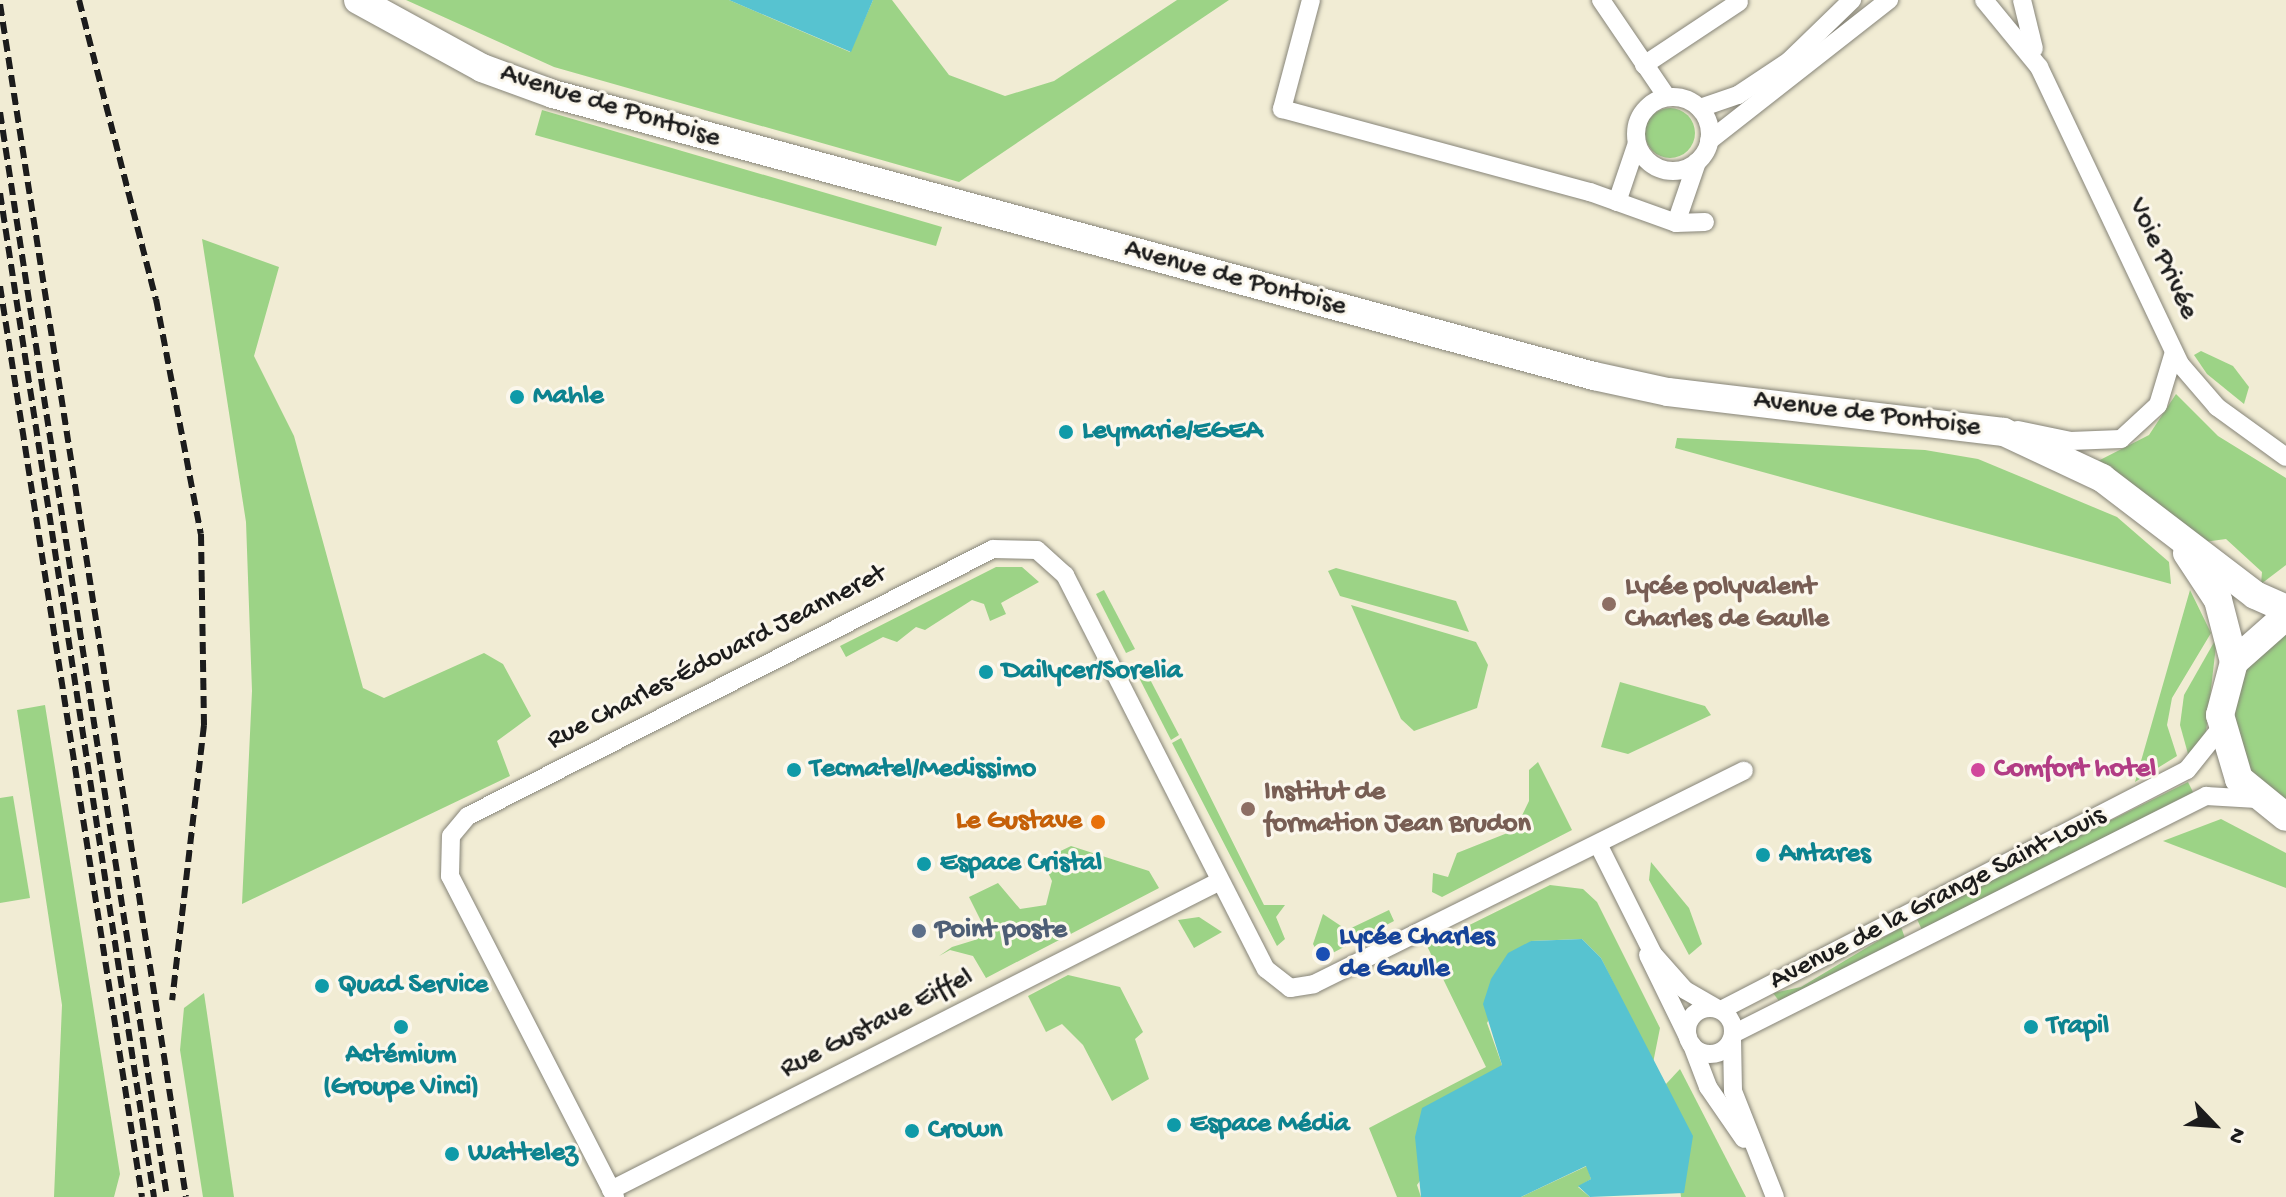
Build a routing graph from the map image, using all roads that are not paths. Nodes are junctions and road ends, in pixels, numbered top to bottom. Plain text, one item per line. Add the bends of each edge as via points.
1 (358, 0) edge
2 (1311, 0) edge
3 (1601, 0) edge
4 (1852, 0) edge
5 (1889, 0) edge
6 (1984, 0) edge
7 (2022, 0) edge
8 (1739, 2) dead end
9 (1644, 65) junction
10 (2039, 67) junction
11 (1667, 97) junction
12 (1700, 108) junction
13 (1709, 141) junction
14 (1637, 143) junction
15 (1697, 162) junction
16 (1617, 202) junction
17 (1705, 222) dead end
18 (1676, 223) junction
19 (2174, 352) junction
20 (2004, 432) junction
21 (2281, 453) edge
22 (2126, 494) junction
23 (2286, 609) edge
24 (2286, 616) edge
25 (2234, 662) junction
26 (2220, 729) junction
27 (1744, 771) dead end
28 (2257, 799) junction
29 (2286, 817) edge
30 (1598, 844) junction
31 (1218, 882) junction
32 (1641, 933) junction
33 (1719, 1009) junction
34 (1733, 1036) junction
35 (1690, 1041) junction
36 (1751, 1147) junction
37 (613, 1193) edge
38 (1775, 1197) edge

1 - 20 main road, Avenue de Pontoise via 482,68 553,94 1594,376 1668,392
2 - 16 street via 1282,109
3 - 9 street
4 - 12 street via 1789,61 1738,95
5 - 13 street
6 - 10 street
7 - 10 street
8 - 9 street
9 - 11 street
10 - 19 street, Voie Privée
11 - 12 street
11 - 14 street via 1639,119
12 - 13 street
13 - 15 street
14 - 15 street via 1662,169
14 - 16 street
15 - 18 street
16 - 18 street
17 - 18 street
19 - 20 street via 2158,405 2121,439
19 - 21 street, Voie Privée via 2217,407
20 - 22 main road, Avenue de Pontoise
22 - 23 main road, Avenue de Pontoise via 2255,595
22 - 25 main road, Avenue de Pontoise via 2202,571
24 - 25 main road
25 - 26 main road
26 - 28 main road via 2232,768
26 - 33 street, Avenue de la Grange Saint-Louis via 2187,770
27 - 30 street
28 - 29 main road
28 - 34 street, Avenue de la Grange Saint-Louis via 2206,796
30 - 31 street via 1301,987 1283,985 1266,969
30 - 32 street
31 - 37 street, Rue Gustave Eiffel
31 - 37 street, Rue Charles-Édouard Jeanneret via 1065,575 1037,550 993,549 468,816 447,846 450,876
32 - 33 street via 1675,981
32 - 35 street via 1658,988
33 - 34 street
33 - 35 street via 1692,1016
34 - 35 street via 1716,1053
34 - 36 street via 1729,1073
35 - 36 street via 1721,1111
36 - 38 street

